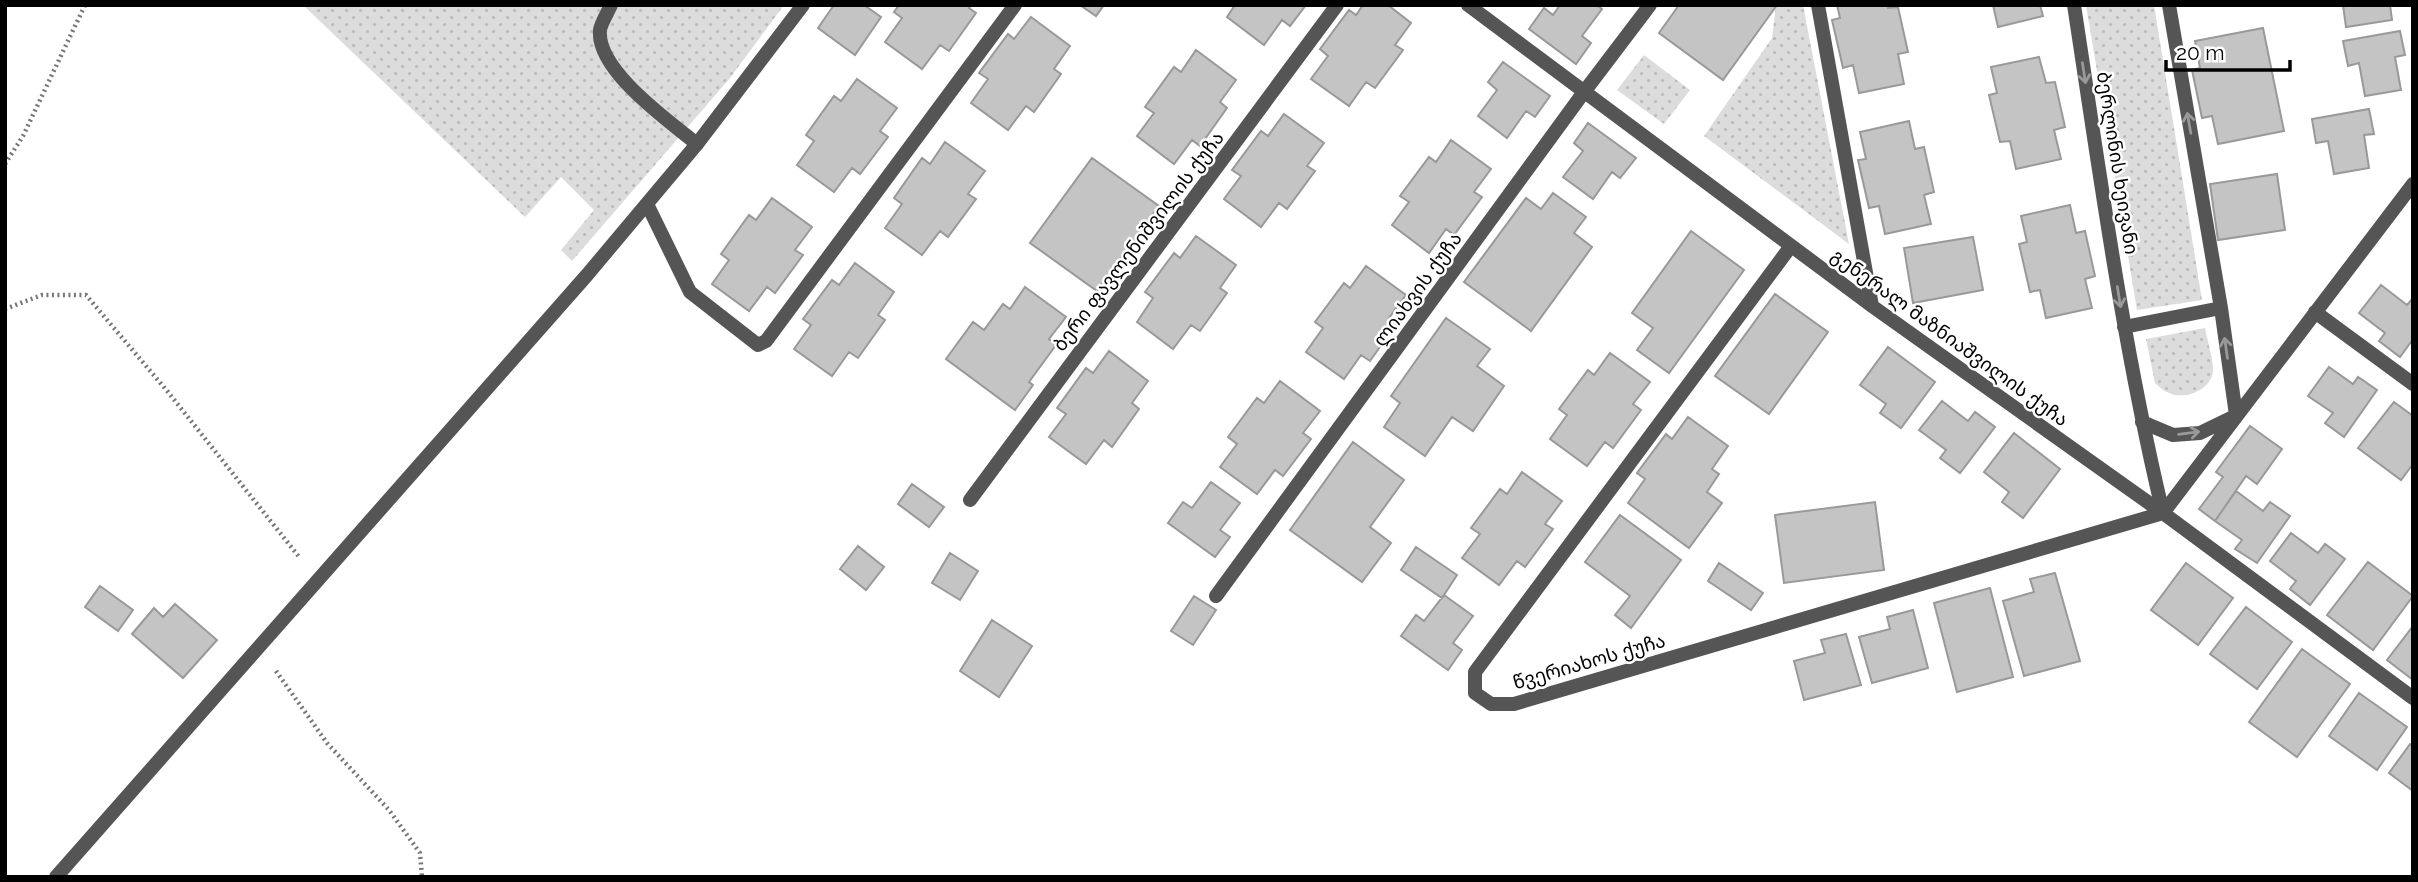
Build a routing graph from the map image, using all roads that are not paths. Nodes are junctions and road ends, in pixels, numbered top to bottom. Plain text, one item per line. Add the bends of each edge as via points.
1 (611, 5) edge
2 (803, 5) edge
3 (1015, 5) edge
4 (1337, 5) edge
5 (1468, 5) edge
6 (1650, 5) edge
7 (1818, 5) edge
8 (2074, 5) edge
9 (2169, 5) edge
10 (1584, 92) junction
11 (697, 144) junction
12 (2413, 184) edge
13 (648, 204) junction
14 (1791, 246) junction
15 (1872, 306) junction
16 (2221, 308) junction
17 (2315, 312) junction
18 (2124, 327) junction
19 (2413, 384) edge
20 (2236, 415) junction
21 (2142, 422) junction
22 (970, 500) dead end
23 (2163, 513) junction
24 (1216, 597) dead end
25 (2413, 698) edge
26 (56, 877) edge

1 - 11 street via 600,30 605,57 632,90
2 - 11 street
3 - 13 street via 766,341 758,345 690,292
4 - 22 street, ბერი ფავლენიშვილის ქუჩა
5 - 10 street, გენერალ მაზნიაშვილის ქუჩა
6 - 10 street, ლიახვის ქუჩა
7 - 15 street
8 -> 18 street, ბერლინის ხეივანი
16 -> 9 street
10 - 14 street, გენერალ მაზნიაშვილის ქუჩა
10 - 24 street, ლიახვის ქუჩა
11 - 13 street
12 - 17 street
13 - 26 street
14 - 15 street, გენერალ მაზნიაშვილის ქუჩა
14 - 23 street, წვერიახოს ქუჩა via 1475,672 1475,693 1491,704 1514,704
15 - 23 street, გენერალ მაზნიაშვილის ქუჩა
16 - 18 street
20 -> 16 street
17 - 19 street
17 - 20 street
18 - 21 street, ბერლინის ხეივანი
21 -> 20 street via 2173,435 2200,433
20 - 23 street
21 - 23 street, ბერლინის ხეივანი
23 - 25 street, გენერალ მაზნიაშვილის ქუჩა

